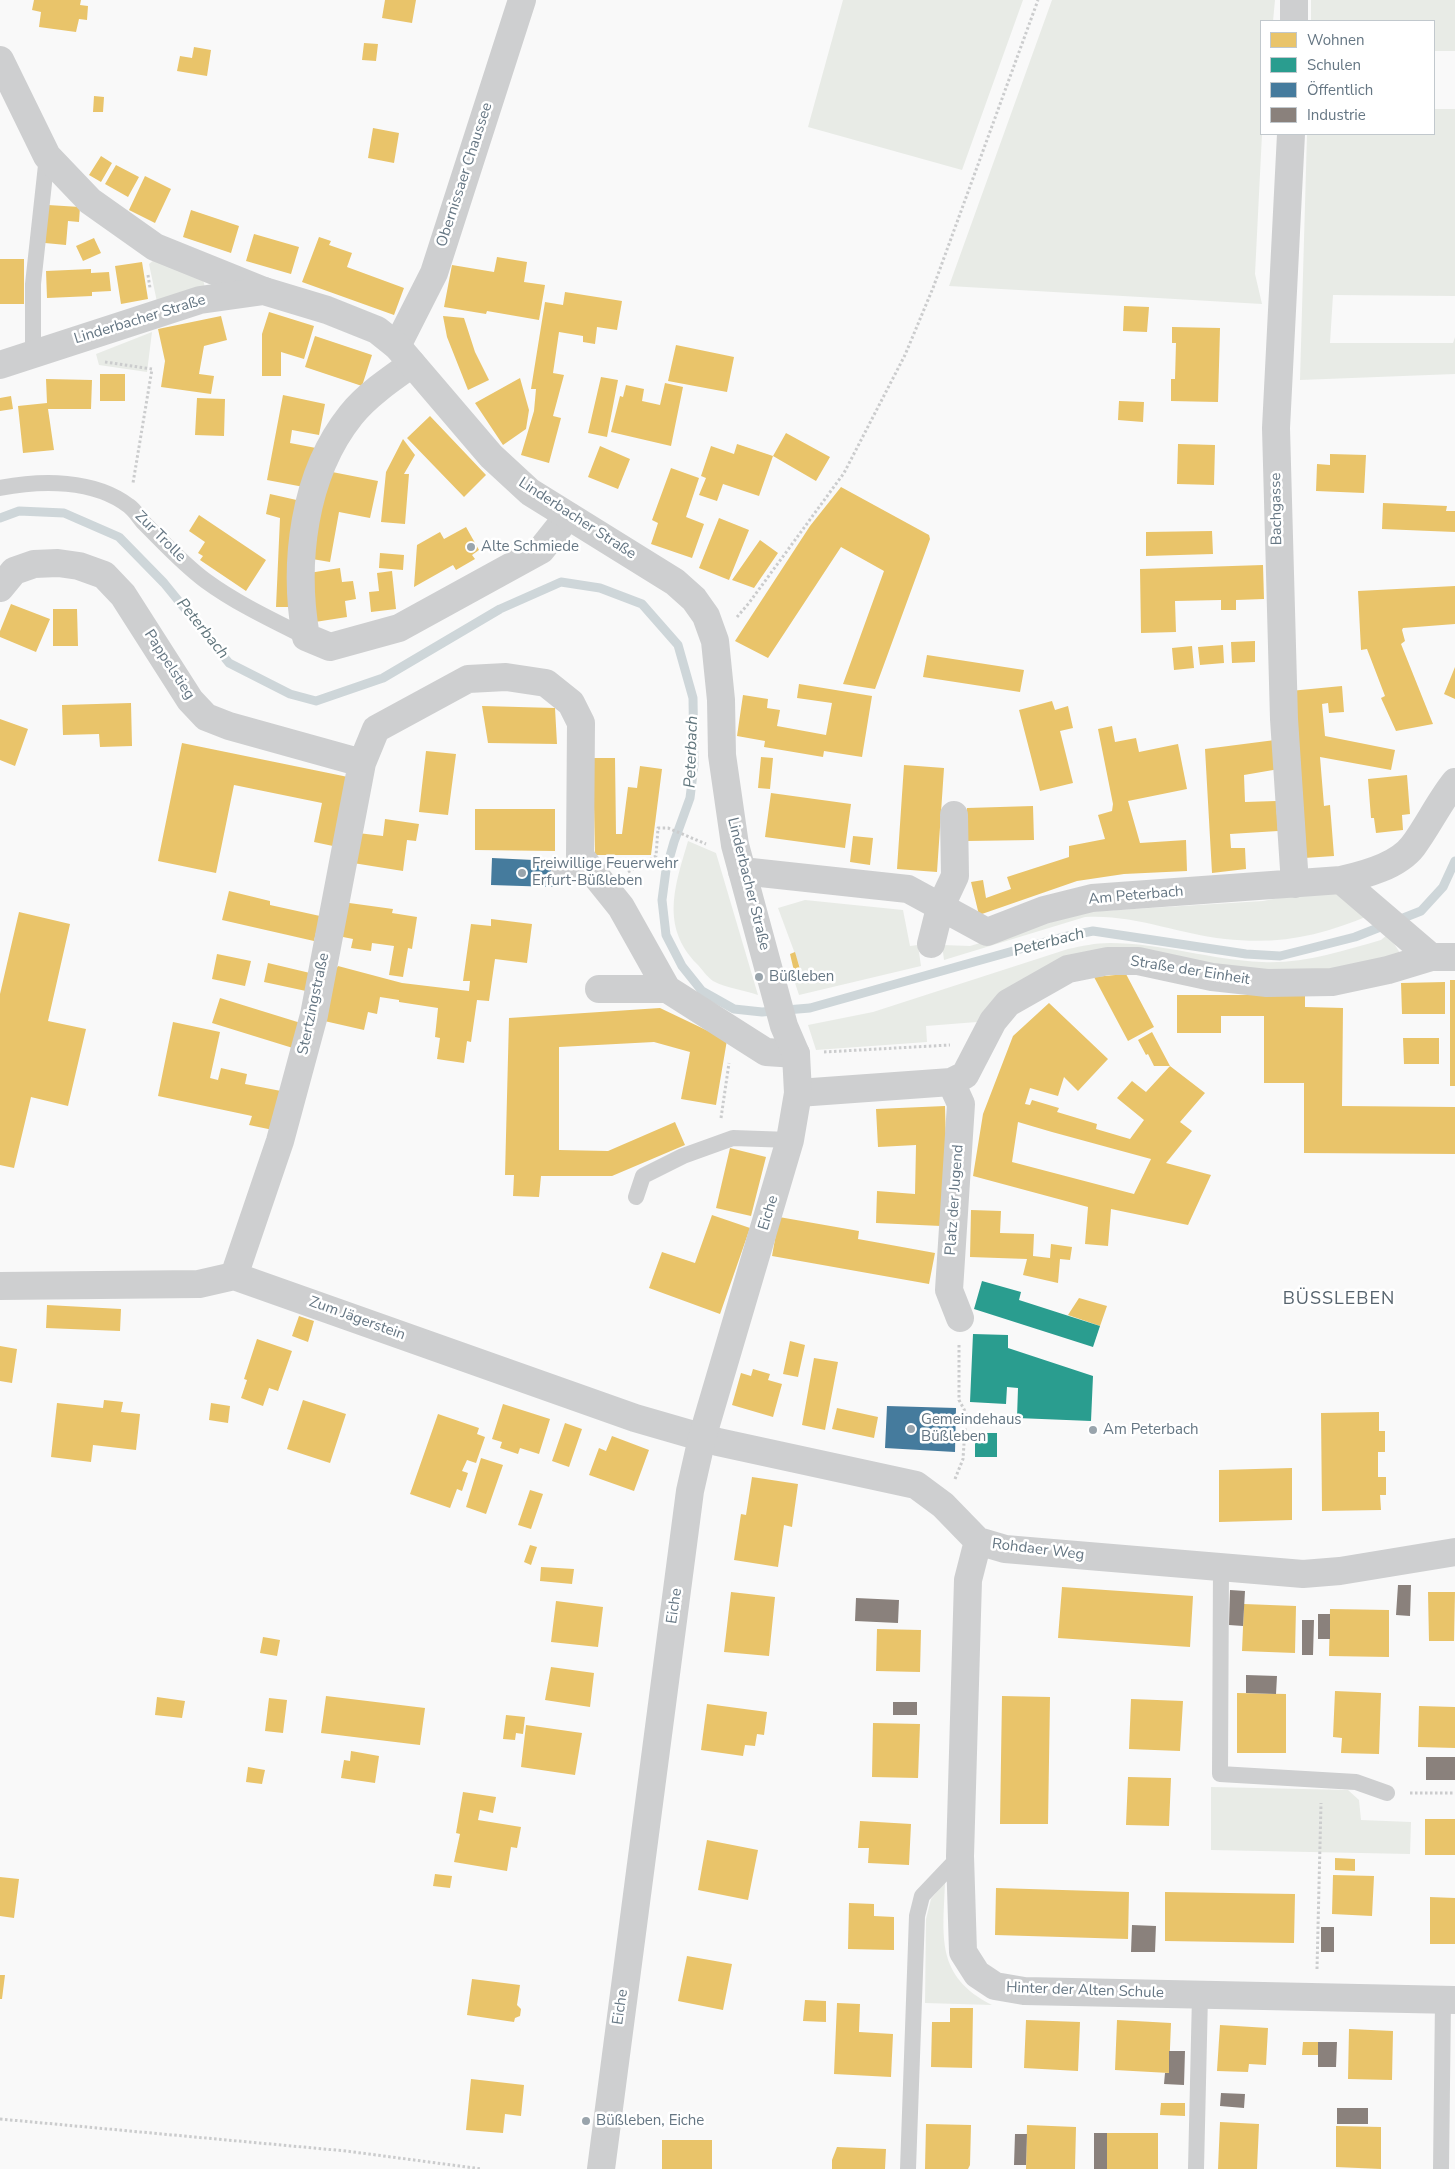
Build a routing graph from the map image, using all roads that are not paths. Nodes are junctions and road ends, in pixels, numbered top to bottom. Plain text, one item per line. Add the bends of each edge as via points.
1 (522, 0) edge
2 (1294, 0) edge
3 (1294, 20) edge
4 (0, 60) edge
5 (1291, 135) edge
6 (47, 156) junction
7 (264, 291) junction
8 (33, 354) junction
9 (405, 355) junction
10 (0, 365) edge
11 (0, 488) edge
12 (568, 516) junction
13 (0, 588) edge
14 (306, 637) junction
15 (362, 762) junction
16 (1455, 782) edge
17 (954, 815) dead end
18 (742, 871) junction
19 (558, 874) dead end
20 (600, 880) junction
21 (1341, 880) junction
22 (1295, 884) junction
23 (940, 908) junction
24 (930, 944) dead end
25 (1443, 957) edge
26 (599, 989) dead end
27 (667, 989) junction
28 (796, 1054) junction
29 (951, 1082) junction
30 (798, 1093) junction
31 (790, 1140) junction
32 (636, 1197) dead end
33 (234, 1276) junction
34 (0, 1286) edge
35 (960, 1318) road end
36 (702, 1438) junction
37 (978, 1541) junction
38 (1455, 1552) edge
39 (1222, 1567) junction
40 (1386, 1793) road end
41 (960, 1856) junction
42 (1200, 1995) junction
43 (1449, 2000) edge
44 (601, 2169) edge
45 (908, 2169) edge
46 (1196, 2169) edge
47 (1441, 2169) edge

1 - 9 street, Obernissaer Chaussee
2 - 3 street
4 - 6 street
5 - 22 street, Bachgasse via 1276,428 1284,719
6 - 7 street via 90,201 155,247
6 - 8 lane via 33,284
7 - 8 street, Linderbacher Straße via 200,300
7 - 9 street, Linderbacher Straße via 327,310 376,330
8 - 10 street, Linderbacher Straße
9 - 12 street, Linderbacher Straße via 508,472 530,492
9 - 14 street via 392,378 351,414 316,477 299,555 300,606
11 - 14 lane, Zur Trolle via 29,483 62,483 109,494 130,506 171,550 206,581
12 - 14 street, Zur Trolle via 542,550 399,628 330,647
12 - 18 street, Linderbacher Straße via 676,582 694,598 706,616 715,641 722,756 730,818
13 - 15 street, Pappelstieg via 14,571 34,564 80,566 104,575 123,595 190,700 206,717
15 - 20 street, Stertzingstraße via 376,729 468,679 506,677 546,683 571,703 581,723 580,856
15 - 33 street, Stertzingstraße via 314,1015 280,1142
16 - 21 street, Am Peterbach via 1412,847 1376,872
17 - 23 street via 955,876
18 - 23 street, Am Peterbach via 908,889
18 - 28 street, Linderbacher Straße via 784,1026
19 - 20 lane
20 - 27 street via 621,907
21 - 22 street, Am Peterbach
21 - 25 street, Straße der Einheit via 1399,930
22 - 23 street, Am Peterbach via 1092,898 1044,910 987,932
23 - 24 street
25 - 29 street, Straße der Einheit via 1332,982 1267,983 1212,977 1138,961 1108,961 1068,969 1008,1003 993,1021 965,1075
26 - 27 street
27 - 28 street via 766,1052
28 - 30 street, Eiche
29 - 30 street
29 - 35 street, Platz der Jugend via 961,1104 949,1290
30 - 31 street, Eiche
31 - 32 lane via 733,1138 683,1156 643,1176
31 - 36 street, Eiche
33 - 34 street via 199,1284
33 - 36 street, Zum Jägerstein via 635,1418
36 - 37 street, Rohdaer Weg via 916,1485 943,1505
36 - 44 street, Eiche via 689,1501
37 - 39 street, Rohdaer Weg via 1006,1549
37 - 41 street, Hinter der Alten Schule via 968,1580
38 - 39 street, Rohdaer Weg via 1303,1574
39 - 40 lane via 1220,1774 1356,1782
41 - 42 street, Hinter der Alten Schule via 963,1952 977,1974 994,1986 1024,1991
41 - 45 lane via 922,1896 917,1916
42 - 43 street, Hinter der Alten Schule
42 - 46 lane
43 - 47 lane, Hinter der Alten Schule

